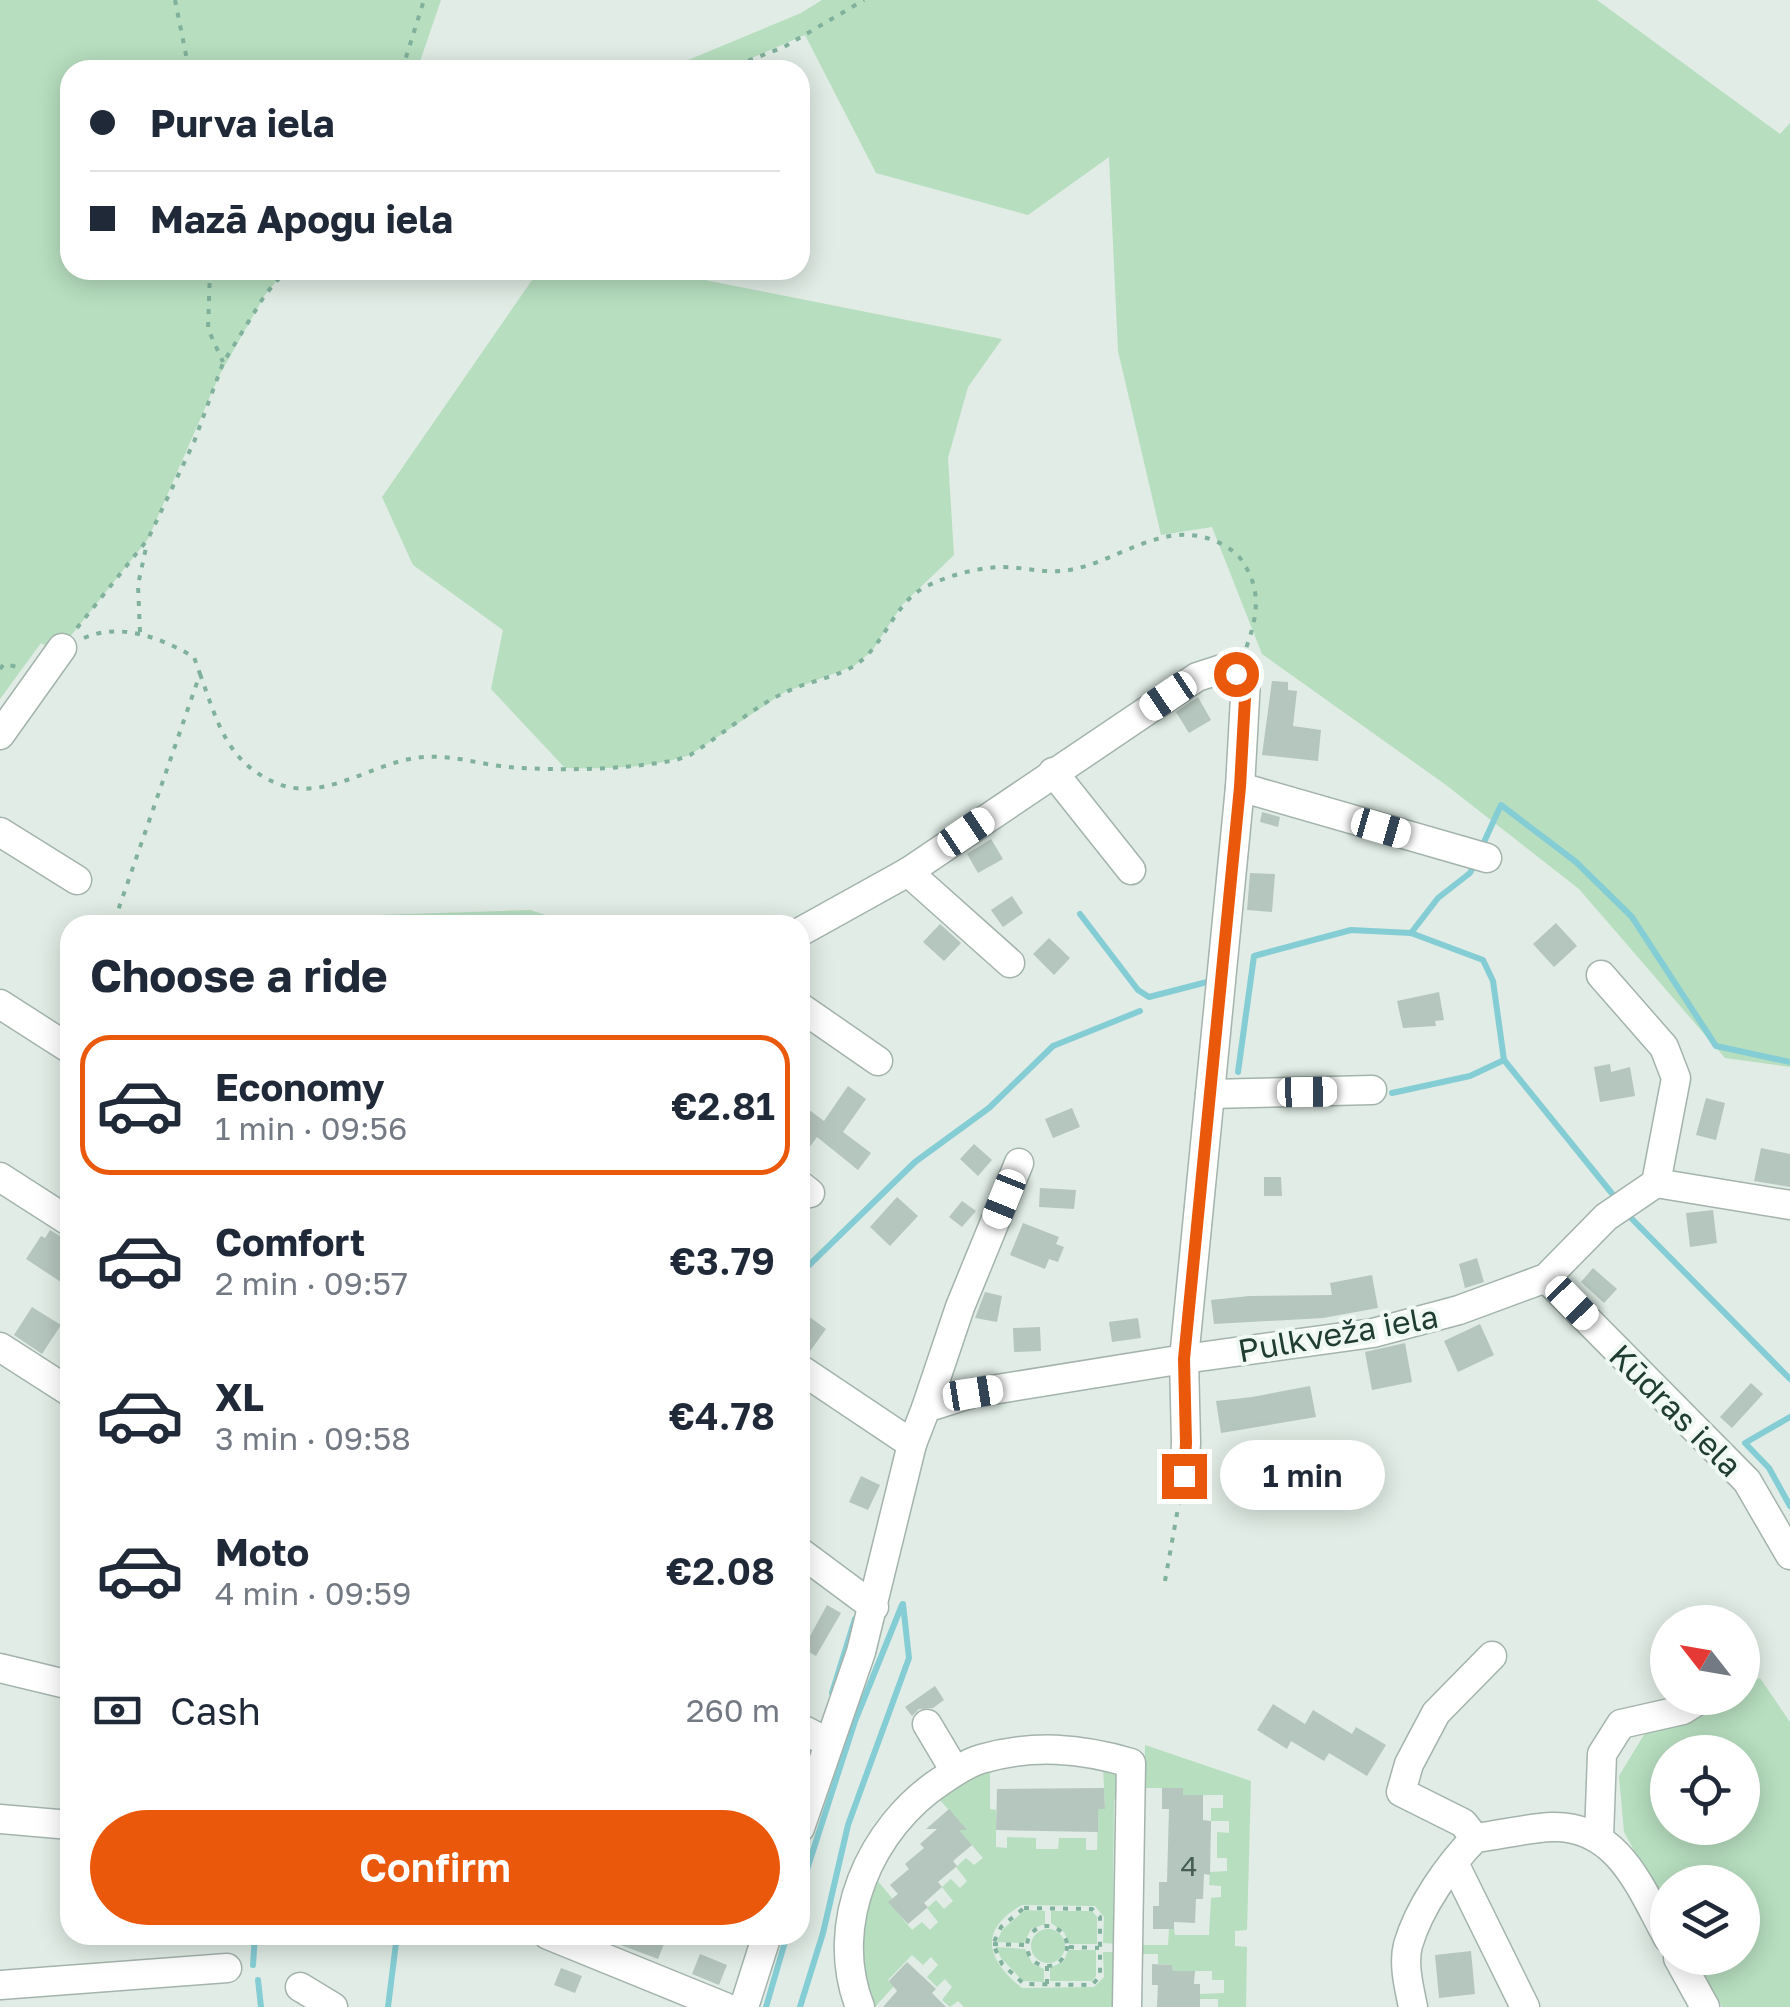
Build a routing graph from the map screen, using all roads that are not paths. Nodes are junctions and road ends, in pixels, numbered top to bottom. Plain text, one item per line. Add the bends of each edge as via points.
1 (62, 648) road end
2 (0, 735) edge
3 (1053, 772) junction
4 (1240, 787) junction
5 (0, 832) edge
6 (1487, 858) dead end
7 (1131, 870) dead end
8 (908, 872) junction
9 (77, 880) dead end
10 (810, 926) edge
11 (1010, 963) dead end
12 (1601, 975) dead end
13 (0, 1004) edge
14 (810, 1014) edge
15 (60, 1043) edge
16 (878, 1061) dead end
17 (1372, 1090) dead end
18 (1210, 1094) junction
19 (1018, 1163) dead end
20 (0, 1177) edge
21 (1656, 1183) junction
22 (1790, 1205) edge
23 (60, 1216) edge
24 (1546, 1278) junction
25 (0, 1347) edge
26 (1184, 1359) junction
27 (810, 1376) edge
28 (60, 1386) edge
29 (926, 1408) junction
30 (912, 1444) junction
31 (1184, 1476) road end
32 (1790, 1555) edge
33 (810, 1559) edge
34 (874, 1607) junction
35 (1492, 1656) dead end
36 (0, 1668) edge
37 (60, 1683) edge
38 (1661, 1715) edge
39 (928, 1724) dead end
40 (810, 1733) edge
41 (827, 1742) junction
42 (955, 1772) junction
43 (810, 1796) edge
44 (0, 1819) edge
45 (60, 1824) edge
46 (1598, 1836) junction
47 (1475, 1838) junction
48 (1454, 1863) junction
49 (1650, 1905) edge
50 (572, 1945) edge
51 (763, 1945) edge
52 (227, 1968) dead end
53 (1687, 1975) edge
54 (0, 1985) edge
55 (300, 1987) dead end
56 (333, 2007) edge
57 (724, 2007) edge
58 (744, 2007) edge
59 (860, 2007) edge
60 (1127, 2007) edge
61 (1413, 2007) edge
62 (1525, 2007) edge
63 (1704, 2007) edge

1 - 2 street
3 - 4 street via 1198,677 1225,668 1241,677
3 - 7 street
3 - 8 street
4 - 6 street
4 - 18 street
5 - 9 street
8 - 10 street
8 - 11 street
12 - 21 street via 1664,1047 1676,1078
13 - 15 street
14 - 16 street
17 - 18 street
18 - 26 street
19 - 29 street
20 - 23 street
21 - 22 street
21 - 24 street, Pulkveža iela via 1606,1217
24 - 26 street, Pulkveža iela via 1372,1333
24 - 32 street, Kūdras iela via 1747,1481
25 - 28 street
26 - 29 street, Pulkveža iela via 973,1393
26 - 31 street
27 - 30 street
29 - 30 street
30 - 34 street
33 - 34 street
34 - 41 street
35 - 47 street via 1436,1713 1401,1792 1463,1823
36 - 37 street
38 - 46 street via 1621,1724 1602,1754
39 - 42 street
40 - 41 street
41 - 43 street
42 - 59 street via 899,1814 863,1874 851,1942
42 - 60 street via 979,1760 1041,1748 1090,1750 1130,1763
44 - 45 street
46 - 47 street via 1555,1827
46 - 49 street via 1628,1865
47 - 48 street
48 - 61 street via 1407,1947
48 - 62 street
50 - 57 street
51 - 58 street
52 - 54 street
53 - 63 street
55 - 56 street

